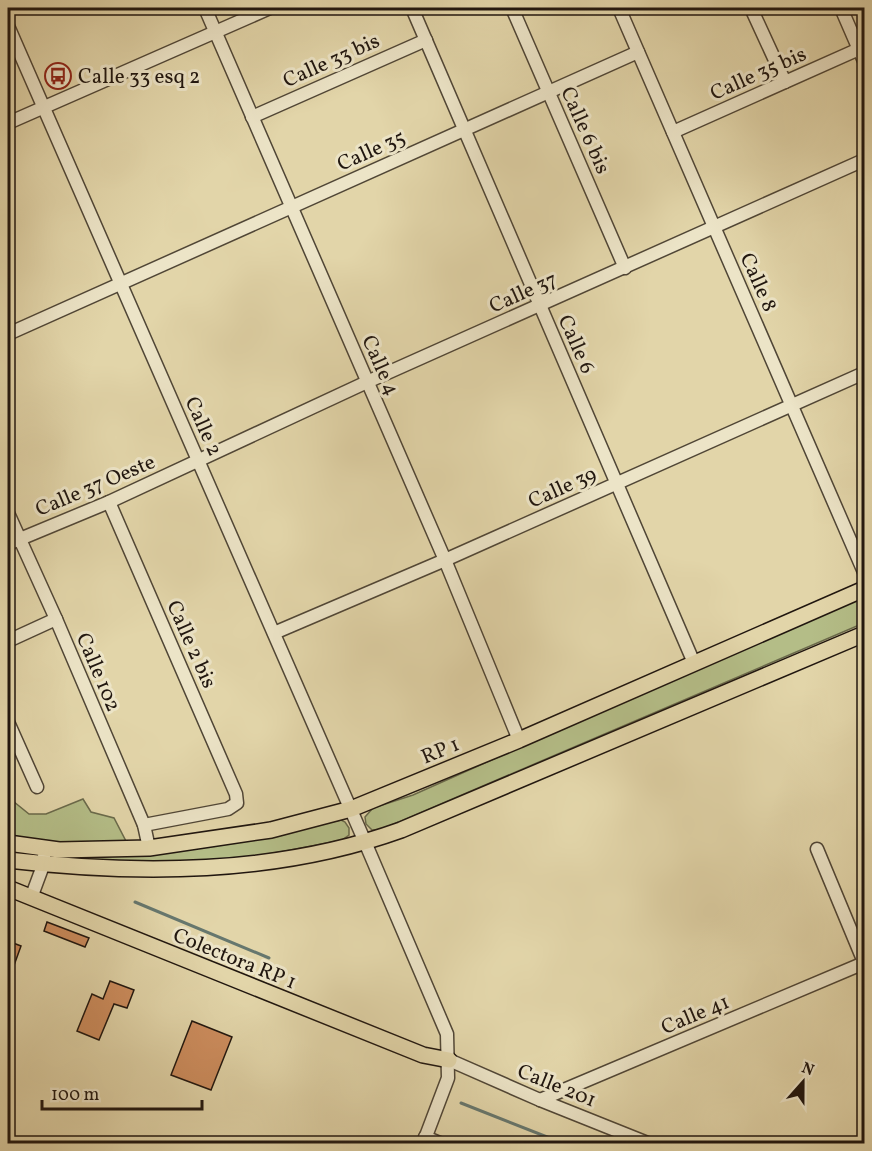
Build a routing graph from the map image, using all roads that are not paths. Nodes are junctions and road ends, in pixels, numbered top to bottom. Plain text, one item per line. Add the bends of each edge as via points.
1 (205, 8) edge
2 (270, 8) edge
3 (412, 8) edge
4 (512, 8) edge
5 (619, 8) edge
6 (751, 8) edge
7 (841, 8) edge
8 (8, 26) edge
9 (216, 32) junction
10 (426, 40) junction
11 (638, 52) junction
12 (862, 55) edge
13 (785, 82) junction
14 (549, 92) junction
15 (43, 108) junction
16 (252, 117) junction
17 (8, 123) edge
18 (465, 129) junction
19 (673, 132) junction
20 (864, 160) edge
21 (290, 208) junction
22 (714, 228) junction
23 (625, 268) junction
24 (120, 284) junction
25 (540, 307) junction
26 (8, 334) edge
27 (864, 373) edge
28 (368, 382) junction
29 (793, 406) junction
30 (198, 461) junction
31 (617, 483) junction
32 (109, 502) junction
33 (8, 513) edge
34 (13, 541) edge
35 (445, 560) junction
36 (864, 572) edge
37 (864, 589) edge
38 (56, 620) junction
39 (274, 633) junction
40 (864, 634) edge
41 (8, 641) edge
42 (694, 663) junction
43 (8, 722) edge
44 (519, 740) junction
45 (12, 746) edge
46 (37, 787) dead end
47 (351, 809) junction
48 (144, 825) junction
49 (8, 841) edge
50 (365, 842) junction
51 (149, 848) junction
52 (817, 849) dead end
53 (44, 856) junction
54 (8, 860) edge
55 (8, 888) edge
56 (31, 898) junction
57 (864, 962) edge
58 (449, 1060) junction
59 (540, 1100) junction
60 (424, 1140) edge
61 (442, 1143) edge
62 (650, 1143) edge

1 - 9 street, Calle 4
2 - 9 street
3 - 10 street, Calle 6
4 - 14 street, Calle 6 bis
5 - 11 street, Calle 8
6 - 13 street
7 - 12 street
8 - 15 street, Calle 2
9 - 15 street
9 - 16 street, Calle 4
10 - 16 street, Calle 33 bis
10 - 18 street, Calle 6
11 - 14 street, Calle 35
11 - 19 street, Calle 8
12 - 13 street, Calle 35 bis
13 - 19 street, Calle 35 bis
14 - 18 street, Calle 35
14 - 23 street, Calle 6 bis
15 - 17 street
15 - 24 street, Calle 2
16 - 21 street, Calle 4
18 - 21 street, Calle 35
18 - 25 street, Calle 6
19 - 22 street, Calle 8
20 - 22 street, Calle 37
21 - 24 street, Calle 35
21 - 28 street, Calle 4
22 - 23 street, Calle 37
22 - 29 street, Calle 8
23 - 25 street, Calle 37
24 - 26 street, Calle 35
24 - 30 street, Calle 2
25 - 28 street, Calle 37
25 - 31 street, Calle 6
27 - 29 street, Calle 39
28 - 30 street, Calle 37
28 - 35 street, Calle 4
29 - 31 street, Calle 39
29 - 36 street, Calle 8
30 - 32 street, Calle 37 Oeste
30 - 39 street, Calle 2
31 - 35 street, Calle 39
31 - 42 street, Calle 6
32 - 34 street, Calle 37 Oeste
32 - 48 street, Calle 2 bis via 237,803 228,809
33 - 34 street, Calle 102
34 - 38 street, Calle 102
35 - 39 street, Calle 39
35 - 44 street, Calle 4
37 - 42 main road, RP 1
38 - 41 street
38 - 48 street, Calle 102
39 - 47 street, Calle 2
40 - 50 main road, RP 1
42 - 44 main road, RP 1
43 - 45 street
44 - 47 main road, RP 1
45 - 46 street
47 - 50 street, Calle 2
47 - 51 main road, RP 1 via 271,830
48 - 51 street, Calle 102
49 - 53 main road, RP 1 via 28,846
50 - 53 main road, RP 1 via 299,856 203,868 120,869
50 - 58 street, Calle 2 via 447,1034
51 - 53 main road, RP 1
52 - 57 street
53 - 54 main road, RP 1
53 - 56 street
55 - 56 main road, Colectora RP 1
56 - 58 main road, Colectora RP 1 via 423,1055
57 - 59 street, Calle 41
58 - 59 street, Calle 201
58 - 60 street, Calle 2 via 448,1078
59 - 62 street, Calle 201
60 - 61 street

